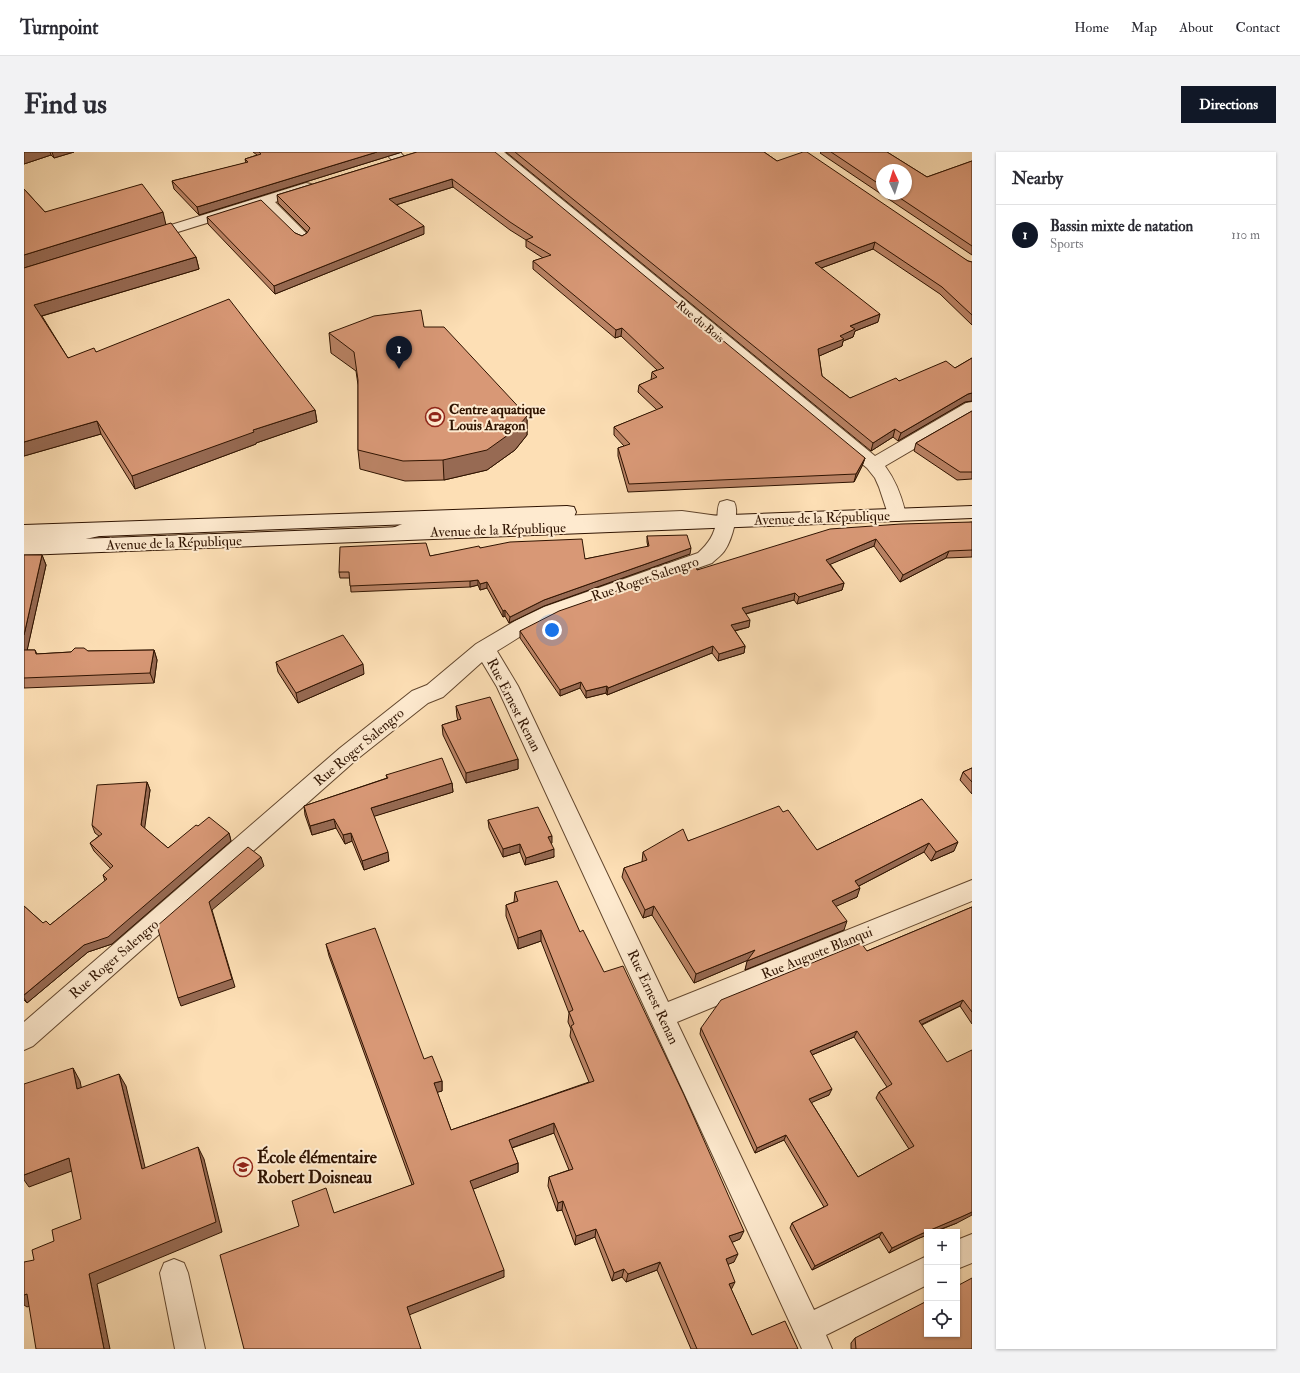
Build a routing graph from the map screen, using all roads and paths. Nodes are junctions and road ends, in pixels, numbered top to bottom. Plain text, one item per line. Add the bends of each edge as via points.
1 (495, 152) edge
2 (414, 154) edge
3 (392, 158) edge
4 (317, 184) edge
5 (265, 200) junction
6 (302, 237) edge
7 (137, 240) edge
8 (972, 406) edge
9 (873, 464) junction
10 (972, 498) edge
11 (895, 508) junction
12 (972, 512) edge
13 (726, 514) junction
14 (112, 529) junction
15 (24, 532) edge
16 (24, 540) edge
17 (24, 548) edge
18 (483, 649) junction
19 (972, 890) edge
20 (662, 1016) junction
21 (24, 1038) edge
22 (972, 1248) edge
23 (960, 1254) edge
24 (174, 1272) dead end
25 (924, 1272) edge
26 (813, 1339) edge
27 (190, 1349) edge

1 - 9 street, Rue du Bois
2 - 3 street
4 - 5 street
5 - 6 street
5 - 7 street
8 - 9 street
9 - 11 street, Rue du Bois via 883,474
10 - 11 street, Avenue de la République
11 - 12 street, Avenue de la République
11 - 13 street, Avenue de la République
13 - 14 street, Avenue de la République
13 - 17 street, Avenue de la République via 388,535
13 - 18 street, Rue Roger Salengro via 718,546 705,558 551,612
14 - 15 street, Avenue de la République
14 - 16 lane via 68,538
18 - 20 street, Rue Ernest Renan via 508,686
18 - 21 street, Rue Roger Salengro via 435,691 420,697 348,754
19 - 20 street, Rue Auguste Blanqui
20 - 26 street, Rue Ernest Renan
22 - 23 street
24 - 27 street
25 - 26 street

